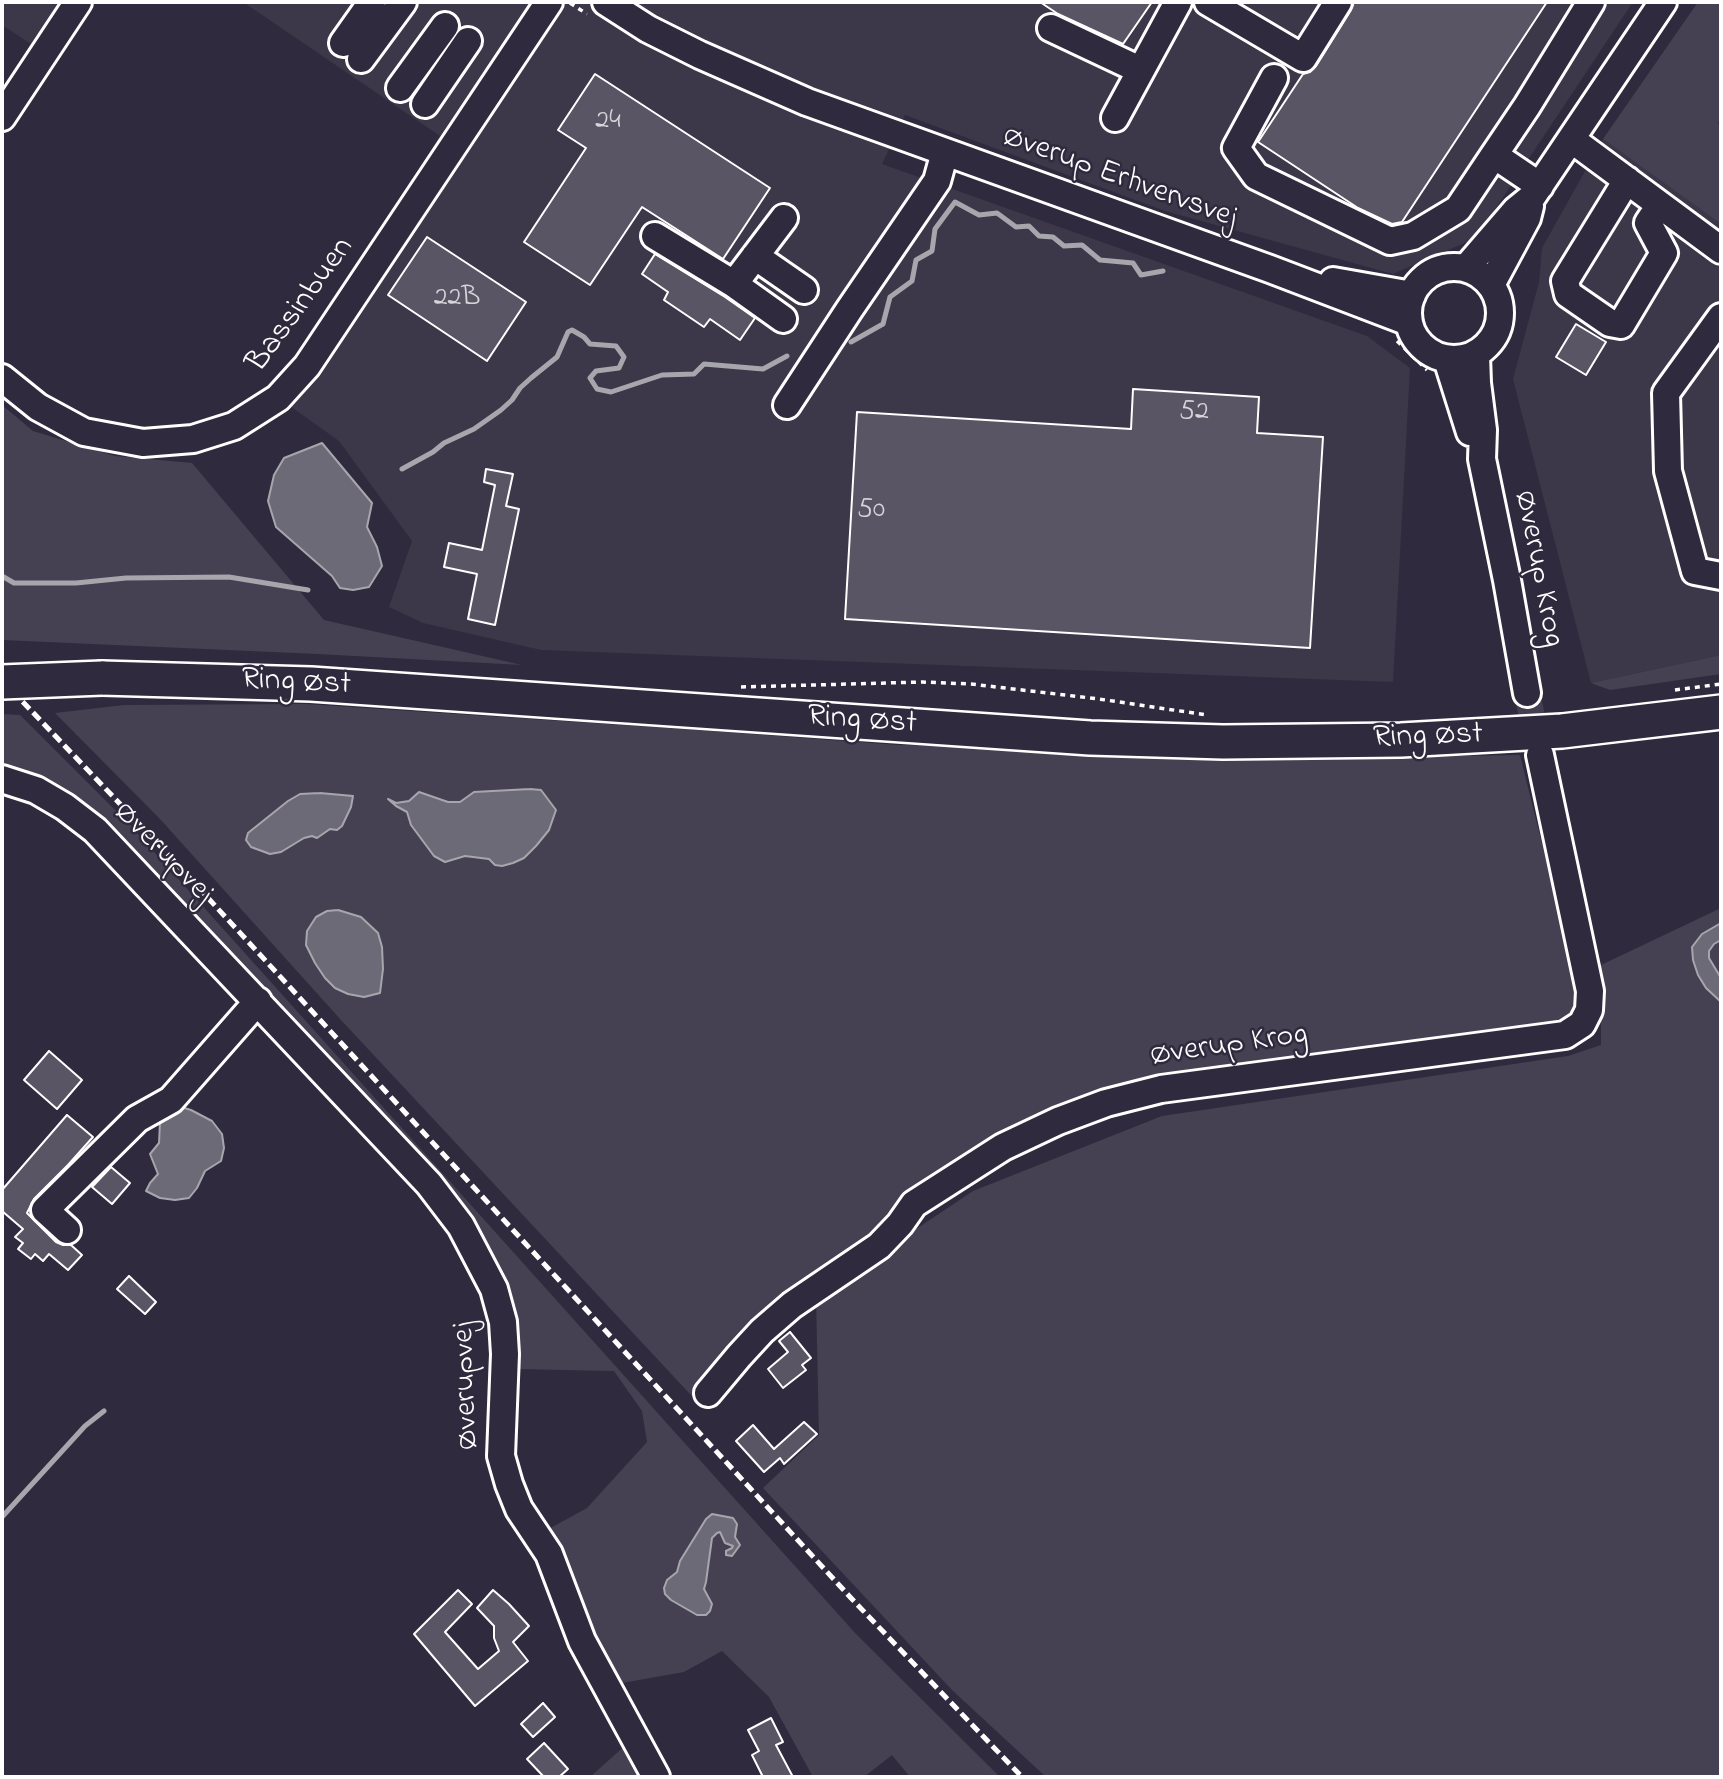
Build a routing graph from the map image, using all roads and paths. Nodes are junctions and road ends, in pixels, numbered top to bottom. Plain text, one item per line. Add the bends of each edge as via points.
1 (78, 2) edge
2 (372, 2) edge
3 (403, 2) edge
4 (549, 2) edge
5 (568, 2) edge
6 (1178, 2) edge
7 (1591, 2) edge
8 (1663, 2) edge
9 (1218, 4) edge
10 (1327, 6) edge
11 (598, 9) edge
12 (445, 26) dead end
13 (1051, 29) dead end
14 (468, 41) dead end
15 (1140, 70) junction
16 (1274, 78) dead end
17 (400, 88) dead end
18 (425, 104) dead end
19 (2, 117) edge
20 (1115, 118) dead end
21 (1571, 139) junction
22 (945, 152) junction
23 (1494, 155) junction
24 (1628, 180) junction
25 (1536, 192) junction
26 (1660, 205) junction
27 (784, 218) dead end
28 (655, 236) dead end
29 (1721, 250) edge
30 (755, 256) junction
31 (1465, 268) junction
32 (1270, 269) junction
33 (734, 284) junction
34 (1500, 285) junction
35 (804, 290) dead end
36 (1412, 295) junction
37 (1721, 317) edge
38 (783, 320) dead end
39 (1401, 330) junction
40 (1476, 355) junction
41 (1447, 359) junction
42 (2, 378) edge
43 (1467, 385) junction
44 (787, 405) dead end
45 (1721, 576) edge
46 (2, 682) edge
47 (1721, 684) edge
48 (738, 687) dead end
49 (1668, 691) dead end
50 (1527, 692) tunnel mouth
51 (1721, 712) edge
52 (1208, 715) dead end
53 (1540, 755) tunnel mouth
54 (2, 779) edge
55 (258, 1002) junction
56 (67, 1230) dead end
57 (708, 1393) dead end
58 (656, 1777) edge

1 - 19 street
2 - 3 street via 352,51
4 - 42 street, Bassinbuen via 307,366 278,398 234,426 193,439 143,443 84,432 38,407
5 - 11 path
6 - 15 street
7 - 23 street
8 - 21 street
9 - 10 street via 1303,58
11 - 22 street, Øverup Erhvervsvej via 807,102
12 - 17 street
13 - 15 street
14 - 18 street
15 - 20 street
16 - 23 street via 1236,148 1256,176 1390,241 1413,236 1458,209
21 - 24 street
21 - 25 street
22 - 32 street, Øverup Erhvervsvej
22 - 44 street via 937,181
23 - 25 street
24 - 26 street
24 - 26 street via 1565,281 1568,293 1610,323 1621,325 1664,253 1648,223
25 - 31 street
25 - 34 street
26 - 29 street
27 - 30 street
28 - 33 street
30 - 33 street
30 - 35 street
31 - 34 street
31 - 36 street via 1440,269 1428,275
32 - 36 street, Øverup Erhvervsvej
32 - 39 street, Øverup Erhvervsvej
33 - 38 street
34 - 40 street via 1497,331
34 - 43 path via 1513,316 1508,332 1487,379
36 - 39 street
37 - 45 street via 1666,393 1668,471 1695,571
39 - 41 street via 1434,355
39 - 43 path via 1442,383 1451,388
40 - 41 street
40 - 43 street, Øverup Krog
41 - 43 street, Øverup Krog
43 - 50 street, Øverup Krog via 1483,430 1482,460
46 - 51 main road, Ring Øst, bridge via 102,678 311,684 1090,738 1223,742 1562,732
47 - 49 path
48 - 52 path via 971,684
53 - 57 street, Øverup Krog via 1590,990 1589,1010 1581,1024 1565,1035 1161,1089 1058,1121 1003,1147 914,1204 879,1246 792,1305 762,1332
54 - 55 street, Øverupvej via 36,790 95,830
55 - 56 street via 171,1100 137,1119 45,1210
55 - 58 street, Øverupvej via 429,1184 478,1256 503,1322 502,1456 509,1483 519,1509 549,1553 582,1641

